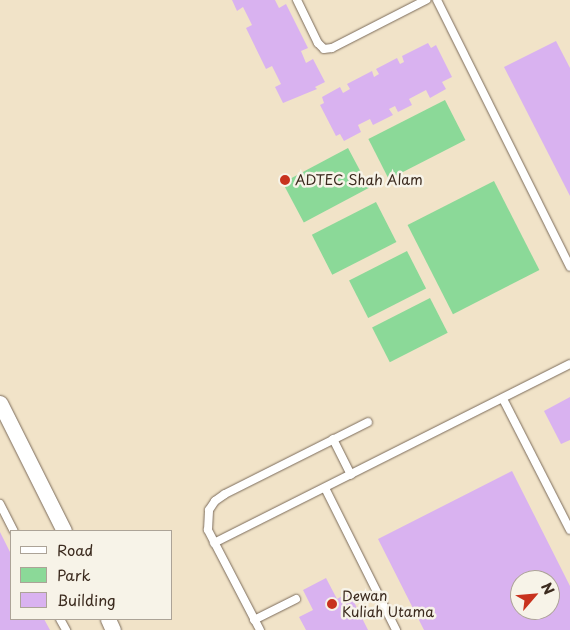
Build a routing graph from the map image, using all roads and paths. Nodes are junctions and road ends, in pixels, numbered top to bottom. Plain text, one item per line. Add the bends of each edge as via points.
1 (296, 0) edge
2 (426, 0) edge
3 (438, 0) edge
4 (411, 3) edge
5 (570, 267) edge
6 (570, 364) edge
7 (503, 399) junction
8 (0, 404) edge
9 (368, 422) dead end
10 (333, 440) junction
11 (351, 475) junction
12 (325, 488) junction
13 (0, 504) edge
14 (13, 530) edge
15 (63, 530) edge
16 (570, 530) edge
17 (214, 543) junction
18 (296, 599) dead end
19 (254, 620) junction
20 (260, 630) edge
21 (396, 630) edge

1 - 4 lane via 324,49 332,48
2 - 4 lane
3 - 5 lane
6 - 7 lane
7 - 11 lane
7 - 16 lane
8 - 15 street
9 - 10 lane
10 - 11 lane
10 - 17 lane via 215,501 207,520
11 - 12 lane
12 - 17 lane
12 - 21 lane
13 - 14 lane
17 - 19 lane
18 - 19 lane
19 - 20 lane

